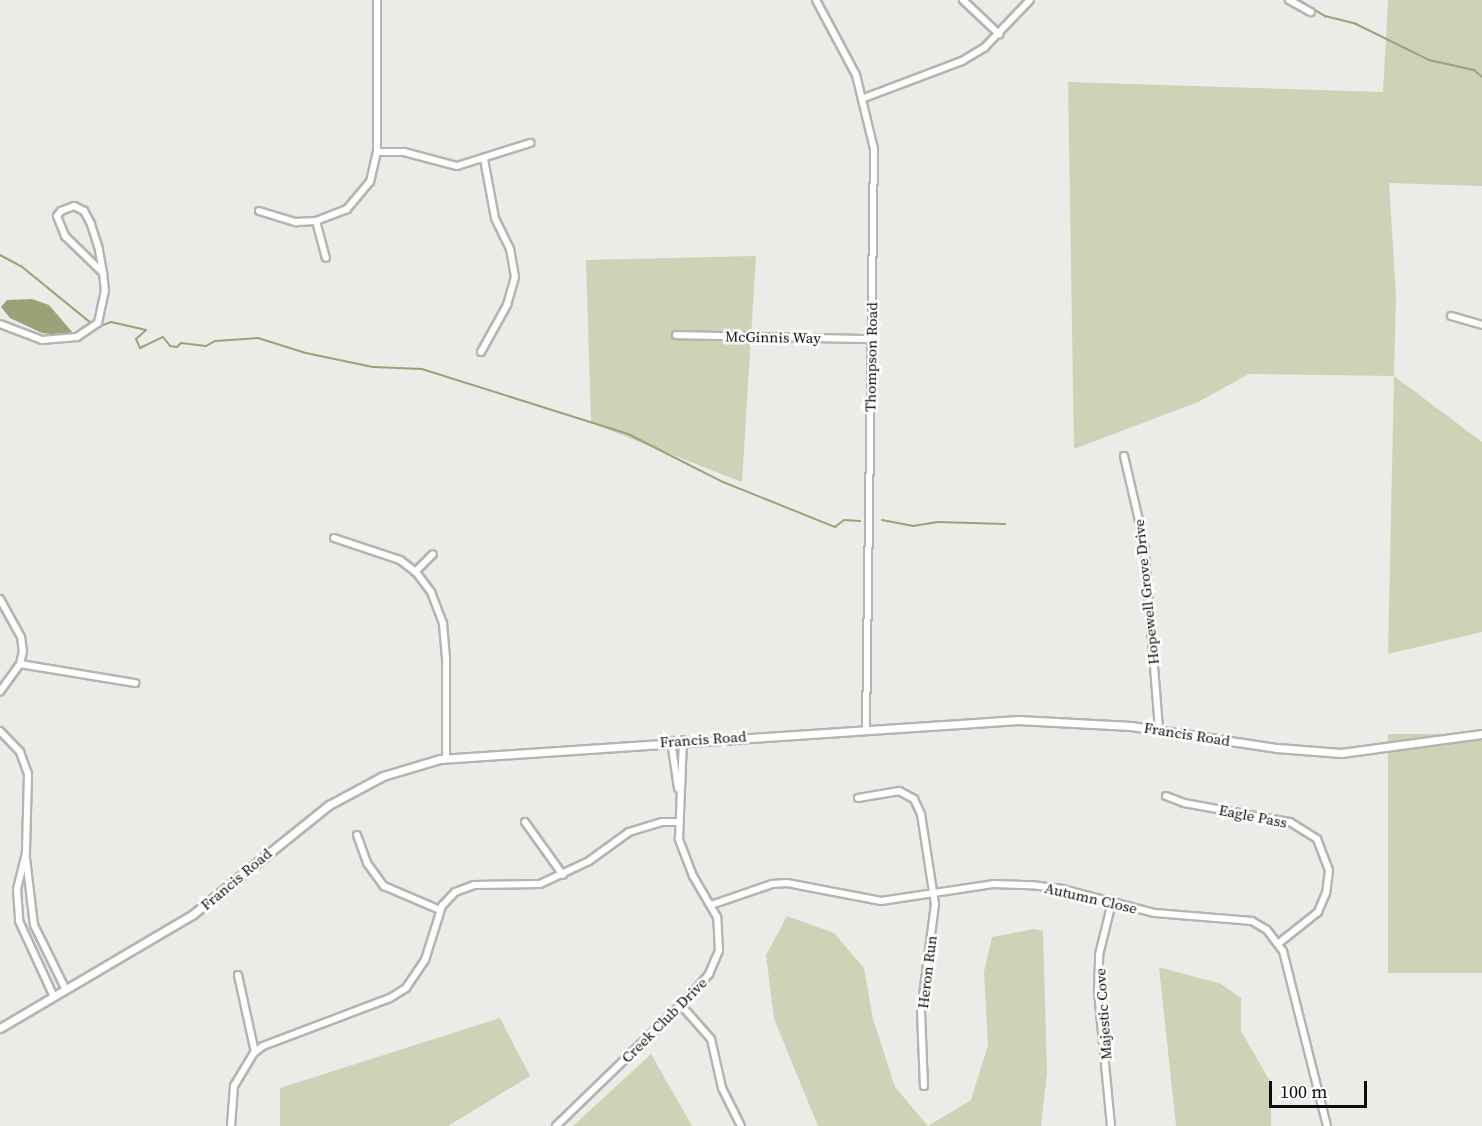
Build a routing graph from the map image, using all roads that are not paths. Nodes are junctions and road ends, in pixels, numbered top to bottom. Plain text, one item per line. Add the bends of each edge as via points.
1 (376, 0) edge
2 (816, 0) edge
3 (963, 0) edge
4 (1030, 0) edge
5 (1289, 0) edge
6 (1311, 12) dead end
7 (999, 34) junction
8 (864, 98) junction
9 (530, 142) dead end
10 (377, 152) junction
11 (484, 159) junction
12 (259, 211) dead end
13 (316, 221) junction
14 (326, 258) dead end
15 (104, 273) junction
16 (1451, 316) dead end
17 (0, 324) edge
18 (1482, 325) edge
19 (676, 335) dead end
20 (871, 339) junction
21 (481, 352) dead end
22 (1124, 456) dead end
23 (334, 538) dead end
24 (433, 554) dead end
25 (415, 572) junction
26 (0, 598) edge
27 (20, 664) junction
28 (135, 683) dead end
29 (0, 692) edge
30 (866, 728) junction
31 (1159, 730) junction
32 (0, 731) edge
33 (1482, 734) edge
34 (684, 740) junction
35 (671, 741) junction
36 (446, 758) junction
37 (679, 792) junction
38 (1166, 795) dead end
39 (858, 798) dead end
40 (525, 822) dead end
41 (678, 822) junction
42 (357, 835) dead end
43 (26, 853) junction
44 (563, 875) junction
45 (933, 894) junction
46 (1112, 902) junction
47 (711, 905) junction
48 (440, 910) junction
49 (1279, 943) junction
50 (238, 975) dead end
51 (66, 990) junction
52 (54, 997) junction
53 (681, 1005) junction
54 (0, 1028) edge
55 (255, 1052) junction
56 (924, 1086) dead end
57 (231, 1126) edge
58 (556, 1126) edge
59 (741, 1126) edge
60 (1111, 1126) edge
61 (1328, 1126) edge

1 - 10 street
2 - 8 street, Thompson Road via 842,44
3 - 7 street
4 - 7 street
5 - 6 street
7 - 8 street via 962,62
8 - 20 street, Thompson Road via 874,166
9 - 11 street
10 - 11 street via 404,152 457,166
10 - 13 street via 374,172 362,196 339,214
11 - 21 street via 495,218 513,258 515,277 507,305
12 - 13 street via 296,222
13 - 14 street
15 - 15 street via 84,211 74,206 61,211 57,216 65,236
15 - 17 street via 98,323 77,337 42,340
16 - 18 street
19 - 20 street, McGinnis Way
20 - 30 street, Thompson Road
22 - 31 street, Hopewell Grove Drive via 1144,542
23 - 25 street via 390,556
24 - 25 street
25 - 36 street via 431,592 443,624
26 - 27 street via 21,637
27 - 28 street
27 - 29 street
30 - 31 street, Francis Road via 1018,720
30 - 34 street, Francis Road
31 - 33 street, Francis Road via 1341,753
32 - 43 street via 20,752 28,774
34 - 35 street, Francis Road
34 - 37 street, Creek Club Drive
35 - 36 street, Francis Road
35 - 37 street, Creek Club Drive
36 - 51 street, Francis Road via 382,776 329,804 192,915
37 - 41 street, Creek Club Drive
38 - 49 street, Eagle Pass via 1184,803 1290,822 1317,839 1329,870 1326,893 1313,918
39 - 45 street, Heron Run via 890,790 914,799 921,814
40 - 44 street
41 - 44 street via 662,822 629,832
41 - 47 street, Creek Club Drive via 684,855
42 - 48 street via 367,862 384,886
43 - 51 street via 34,925
43 - 52 street via 17,889 19,921
44 - 48 street via 540,884 464,888 448,898
45 - 46 street, Autumn Close via 993,885 1030,885
45 - 47 street, Autumn Close via 870,901 787,883 754,887
45 - 56 street, Heron Run via 935,913 921,1012
46 - 49 street, Autumn Close via 1155,913 1239,918 1267,930
46 - 60 street, Majestic Cove via 1099,955 1098,991
47 - 53 street, Creek Club Drive via 720,930 720,951 709,974
48 - 55 street via 425,960 406,988
49 - 61 street
50 - 55 street
51 - 52 street, Francis Road
52 - 54 street, Francis Road
53 - 58 street, Creek Club Drive
53 - 59 street via 711,1039 722,1088
55 - 57 street via 234,1086

